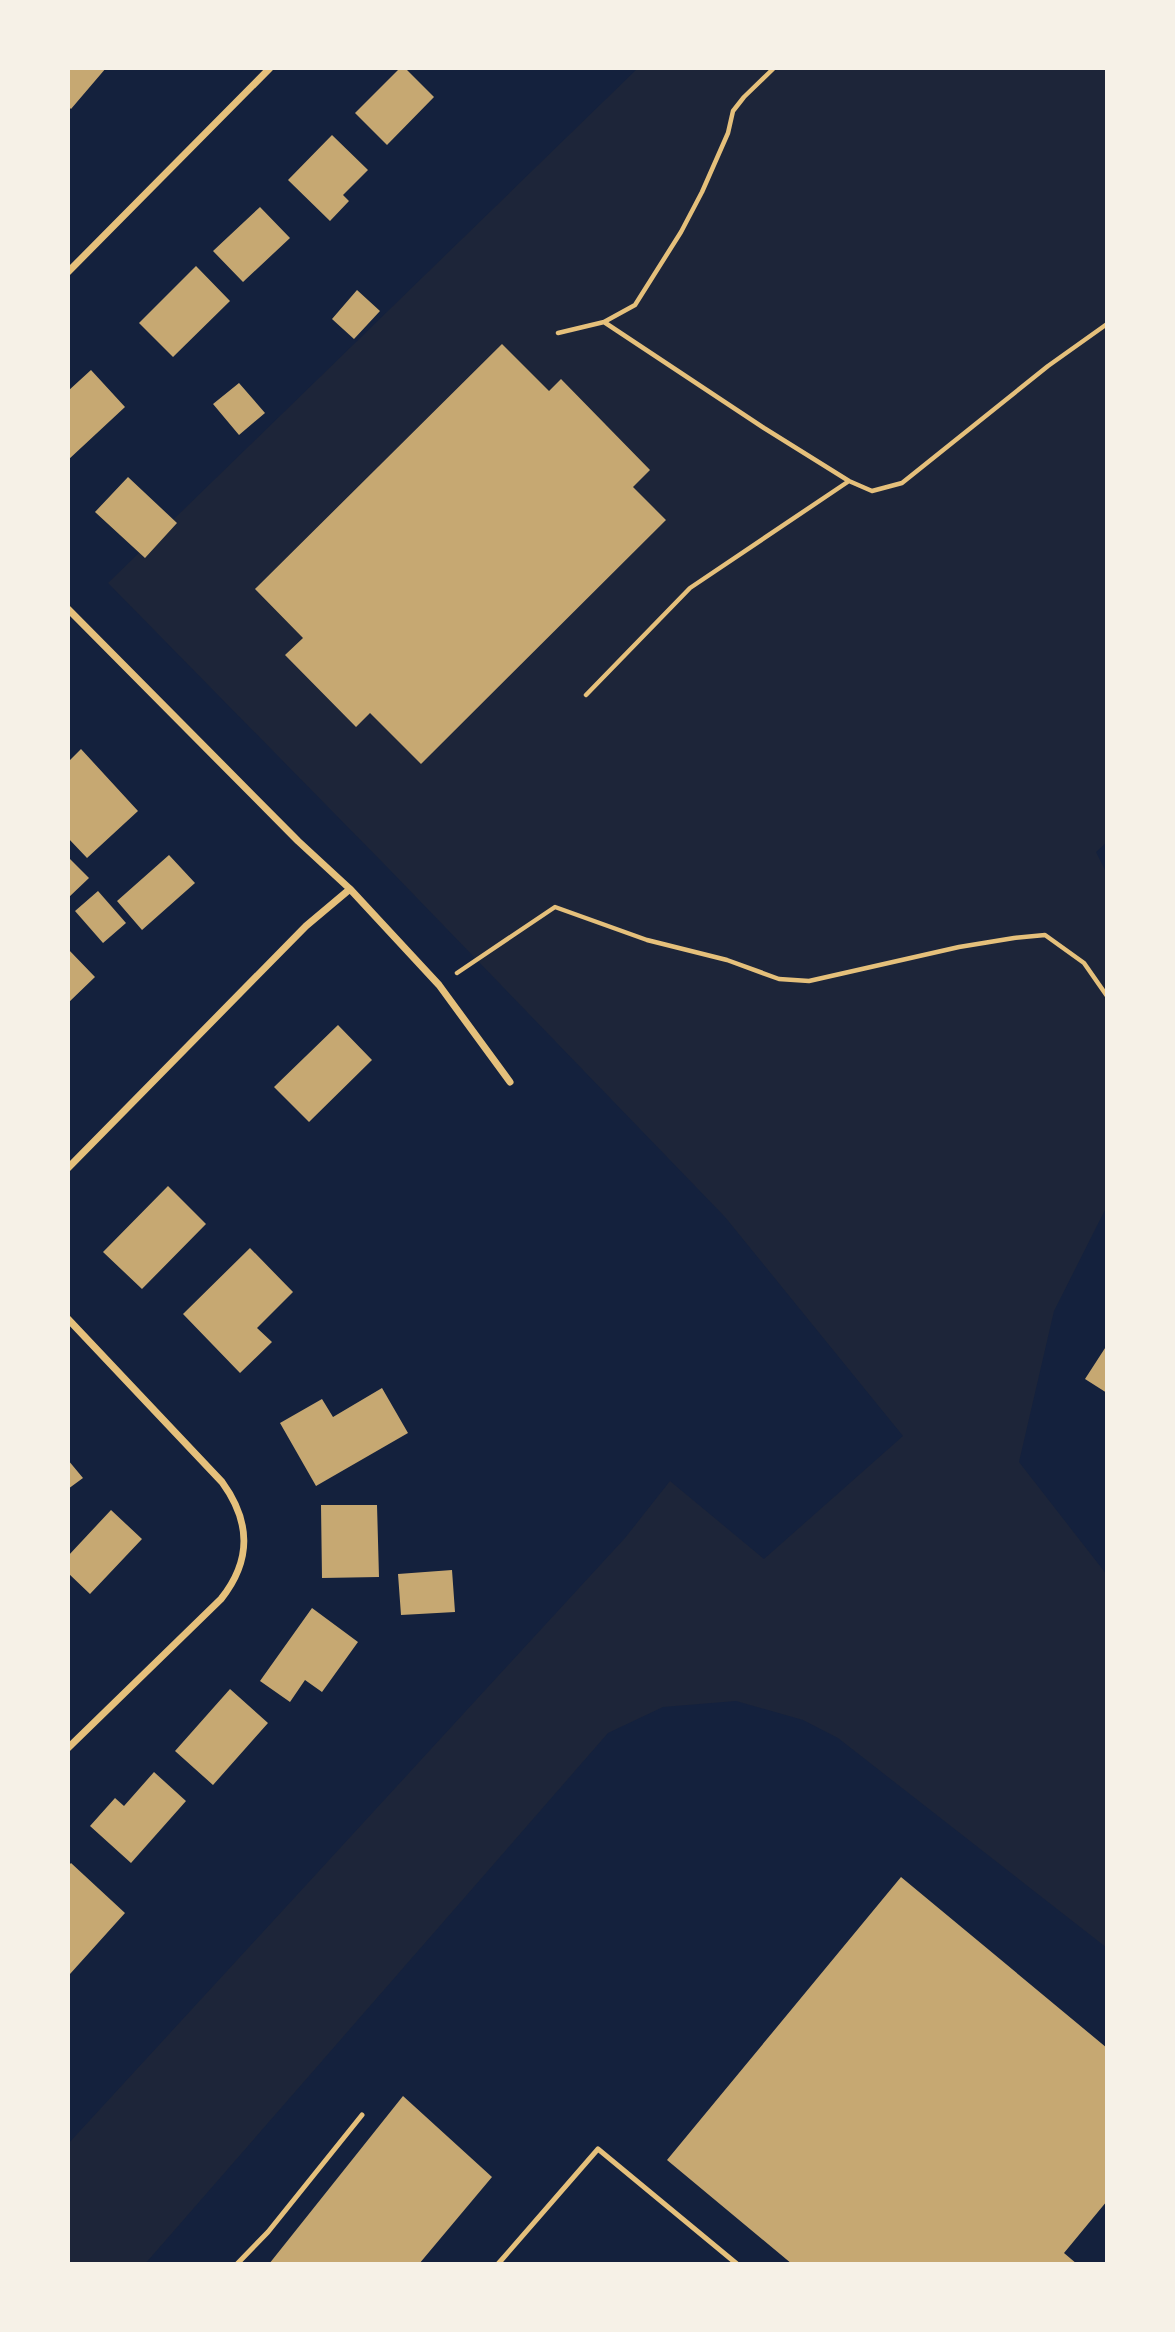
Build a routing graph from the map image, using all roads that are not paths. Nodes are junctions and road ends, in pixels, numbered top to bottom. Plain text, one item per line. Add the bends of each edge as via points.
1 (270, 68) edge
2 (68, 272) edge
3 (68, 609) edge
4 (350, 890) junction
5 (510, 1082) dead end
6 (68, 1168) edge
7 (68, 1319) edge
8 (68, 1748) edge
9 (362, 2115) dead end
10 (237, 2264) edge
11 (498, 2264) edge
12 (737, 2264) edge

1 - 2 street
3 - 4 street
4 - 5 street via 439,985
4 - 6 street via 306,926
7 - 8 street via 222,1482 238,1512 245,1540 239,1569 221,1599
9 - 10 lane
11 - 12 lane via 598,2149

